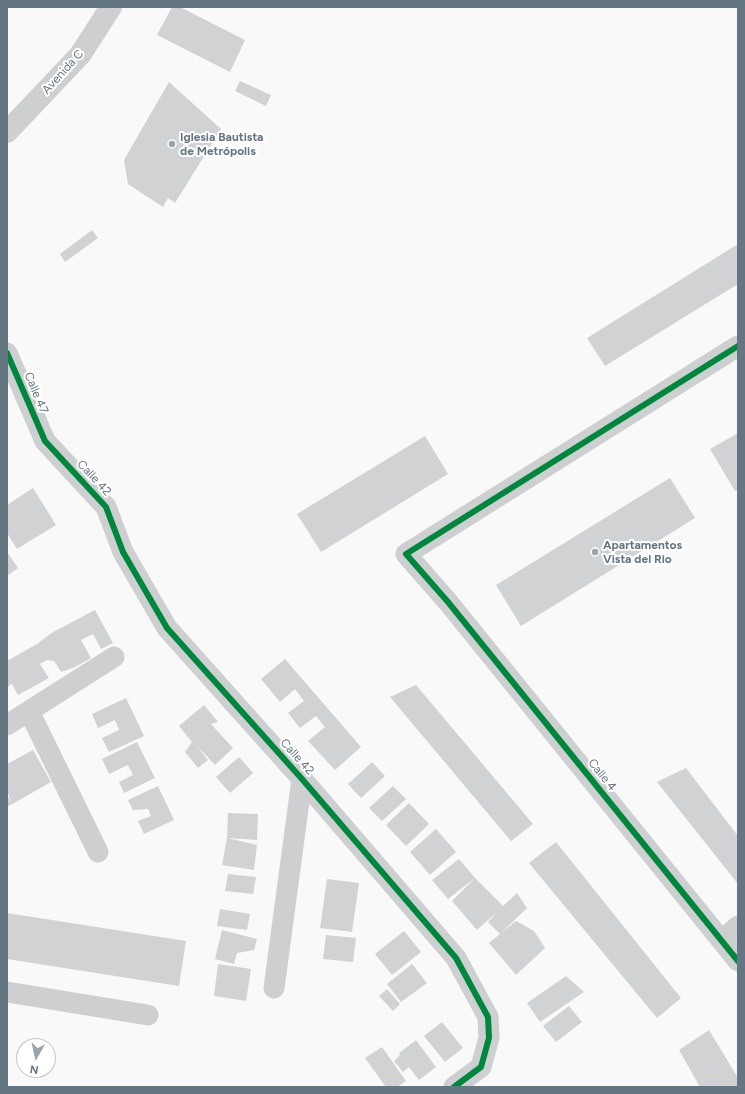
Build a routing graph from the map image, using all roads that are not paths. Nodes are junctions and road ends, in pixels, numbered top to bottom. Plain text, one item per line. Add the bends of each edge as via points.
1 (111, 7) edge
2 (7, 132) edge
3 (738, 346) edge
4 (7, 353) edge
5 (45, 441) joint
6 (114, 657) dead end
7 (29, 711) junction
8 (7, 725) edge
9 (302, 779) junction
10 (98, 852) dead end
11 (738, 926) edge
12 (722, 941) junction
13 (738, 961) edge
14 (274, 988) dead end
15 (7, 992) edge
16 (148, 1015) dead end
17 (454, 1087) edge

1 - 2 street, Avenida C via 80,55
3 - 12 street, Calle 4 via 406,554 448,602
4 - 5 street, Calle 47
5 - 9 street, Calle 42 via 106,507 123,552 167,628
6 - 7 street
7 - 8 street
7 - 10 street
9 - 14 street
9 - 17 street, Calle 42 via 456,958 488,1017 489,1038 481,1067
11 - 12 street
12 - 13 street, Calle 4
15 - 16 street

